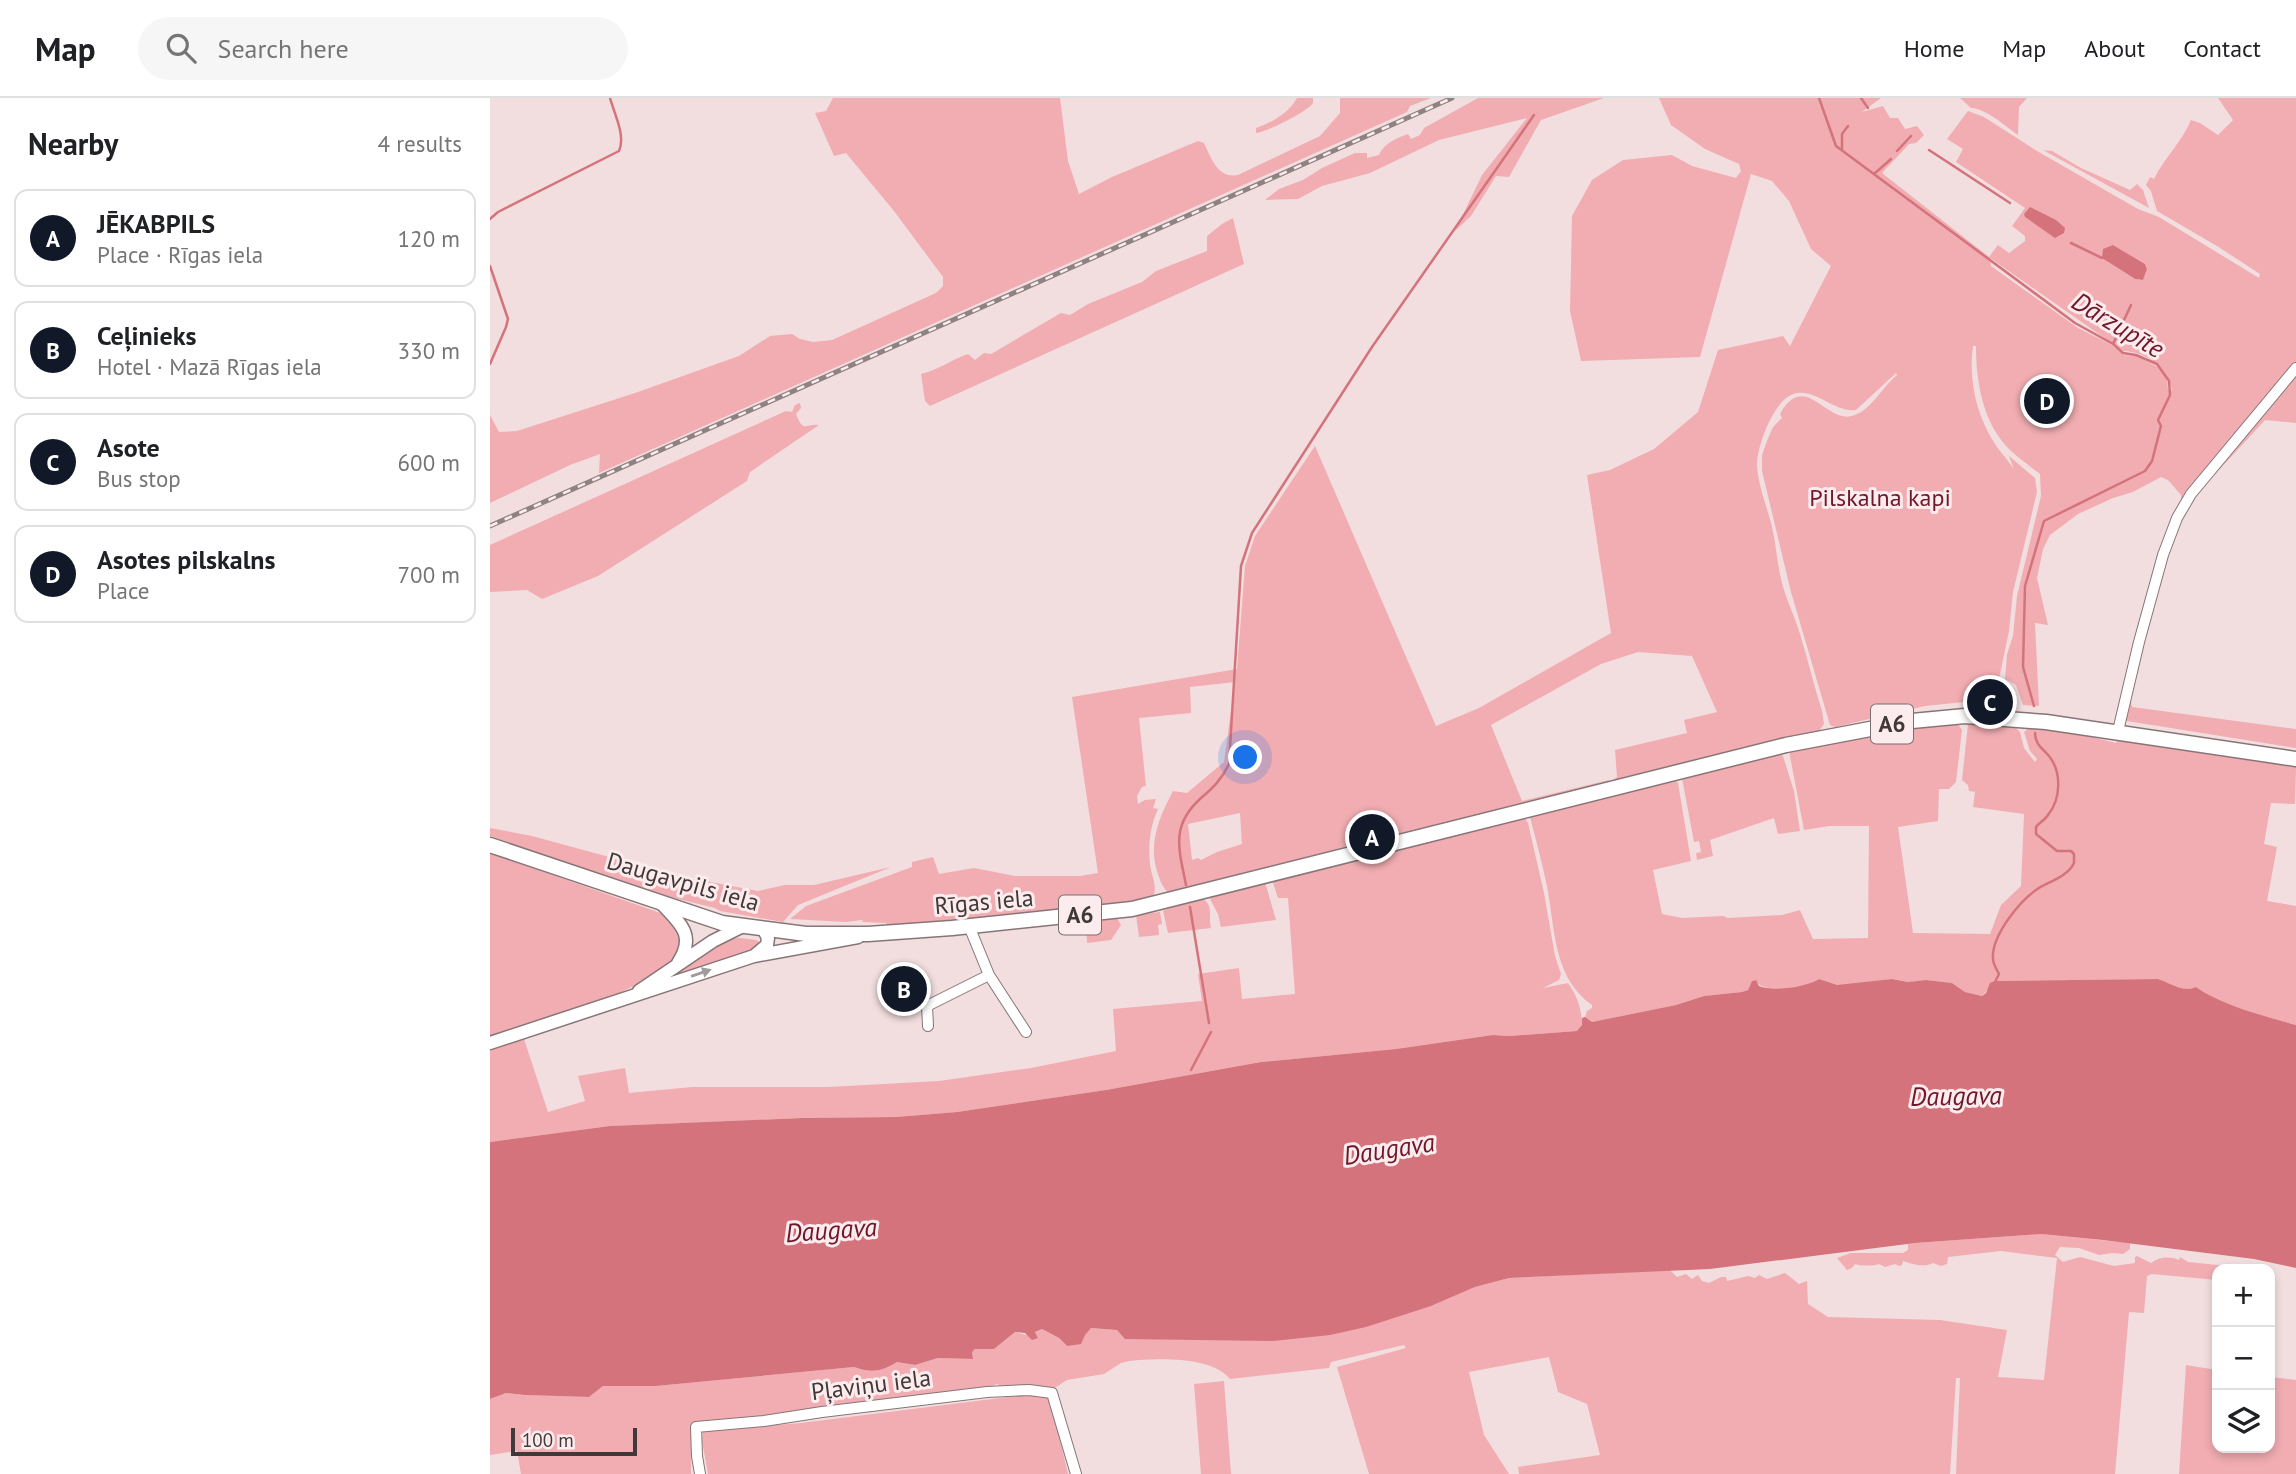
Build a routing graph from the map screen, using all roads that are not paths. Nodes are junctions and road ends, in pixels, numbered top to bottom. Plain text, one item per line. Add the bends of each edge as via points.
1 (2296, 368) edge
2 (2118, 732) junction
3 (2296, 759) edge
4 (490, 845) edge
5 (662, 904) junction
6 (969, 926) junction
7 (741, 927) junction
8 (764, 930) junction
9 (868, 934) junction
10 (754, 956) junction
11 (676, 965) junction
12 (989, 975) junction
13 (636, 994) junction
14 (928, 1026) dead end
15 (1026, 1032) dead end
16 (490, 1043) edge
17 (700, 1474) edge
18 (1076, 1474) edge

1 - 2 street via 2191,494 2177,518 2139,642
2 - 3 highway, A6
2 - 6 highway, Rīgas iela / A6 via 1965,716 1912,721 1786,745 1151,905
4 - 5 highway, Daugavpils iela / A6
5 - 7 highway, Daugavpils iela / A6
5 - 11 main road via 686,934 685,952
6 - 9 highway, Rīgas iela / A6
6 - 12 street
7 - 8 highway, Daugavpils iela / A6
7 - 11 main road
8 - 9 highway, Daugavpils iela / A6
8 - 10 main road via 767,945
9 - 10 main road, Rīgas iela
13 -> 10 main road, Rīgas iela
11 - 13 main road
12 - 14 street via 927,1006
12 - 15 street
13 - 16 main road, Rīgas iela
17 - 18 street, Pļaviņu iela via 696,1427 1029,1390 1052,1393

